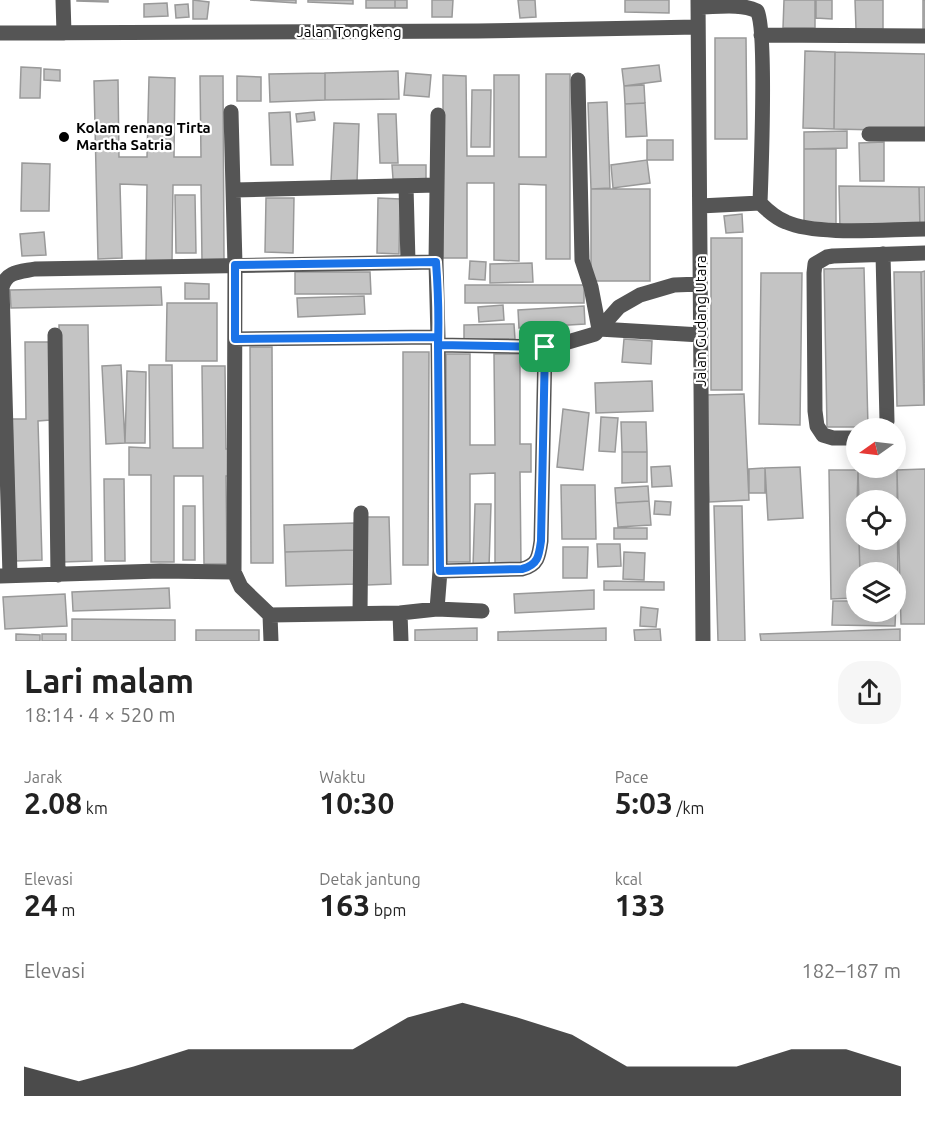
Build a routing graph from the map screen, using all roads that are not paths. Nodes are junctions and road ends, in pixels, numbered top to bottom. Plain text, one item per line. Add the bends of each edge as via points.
1 (63, 0) edge
2 (698, 3) edge
3 (699, 27) junction
4 (0, 33) edge
5 (64, 33) junction
6 (761, 35) junction
7 (925, 36) edge
8 (578, 80) dead end
9 (231, 112) dead end
10 (438, 115) dead end
11 (869, 134) dead end
12 (925, 134) edge
13 (437, 185) junction
14 (406, 186) junction
15 (234, 190) junction
16 (760, 203) junction
17 (700, 206) junction
18 (925, 229) edge
19 (925, 253) edge
20 (883, 254) junction
21 (408, 262) junction
22 (436, 262) junction
23 (235, 265) junction
24 (700, 284) junction
25 (599, 329) junction
26 (55, 335) dead end
27 (701, 335) junction
28 (235, 339) junction
29 (438, 341) junction
30 (545, 347) junction
31 (886, 418) edge
32 (846, 438) edge
33 (361, 513) dead end
34 (440, 571) junction
35 (234, 572) junction
36 (58, 575) junction
37 (5, 576) edge
38 (437, 609) junction
39 (482, 610) dead end
40 (400, 613) junction
41 (360, 614) junction
42 (270, 615) junction
43 (271, 641) edge
44 (401, 641) edge
45 (703, 641) edge

1 - 5 street
2 - 3 street, Jalan Gudang Utara
2 - 6 street via 752,9 759,14
3 - 5 street, Jalan Tongkeng
3 - 17 street, Jalan Gudang Utara
4 - 5 street, Jalan Tongkeng
6 - 7 street
6 - 16 street
8 - 25 street via 582,260
9 - 15 street
10 - 13 street
11 - 12 street
13 - 14 street
13 - 22 street
14 - 15 street
14 - 21 street
15 - 23 street
16 - 17 street
16 - 18 street via 788,223 818,230
17 - 24 street, Jalan Gudang Utara
19 - 20 street
20 - 31 street
20 - 32 street via 827,257 814,268 815,411 824,435
21 - 22 street
21 - 23 street
22 - 29 street
23 - 28 street
23 - 37 street via 35,269 14,273 4,280
24 - 25 street via 674,285 630,299
24 - 27 street, Jalan Gudang Utara
25 - 27 street
25 - 30 street via 588,337
26 - 36 street
27 - 45 street, Jalan Gudang Utara
28 - 29 street
28 - 35 street
29 - 30 street
29 - 34 street
30 - 34 street via 541,541 537,561 522,569
33 - 41 street
34 - 38 street
35 - 36 street
35 - 42 street via 241,587
36 - 37 street
38 - 39 street
38 - 40 street
40 - 41 street
40 - 44 street
41 - 42 street
42 - 43 street

